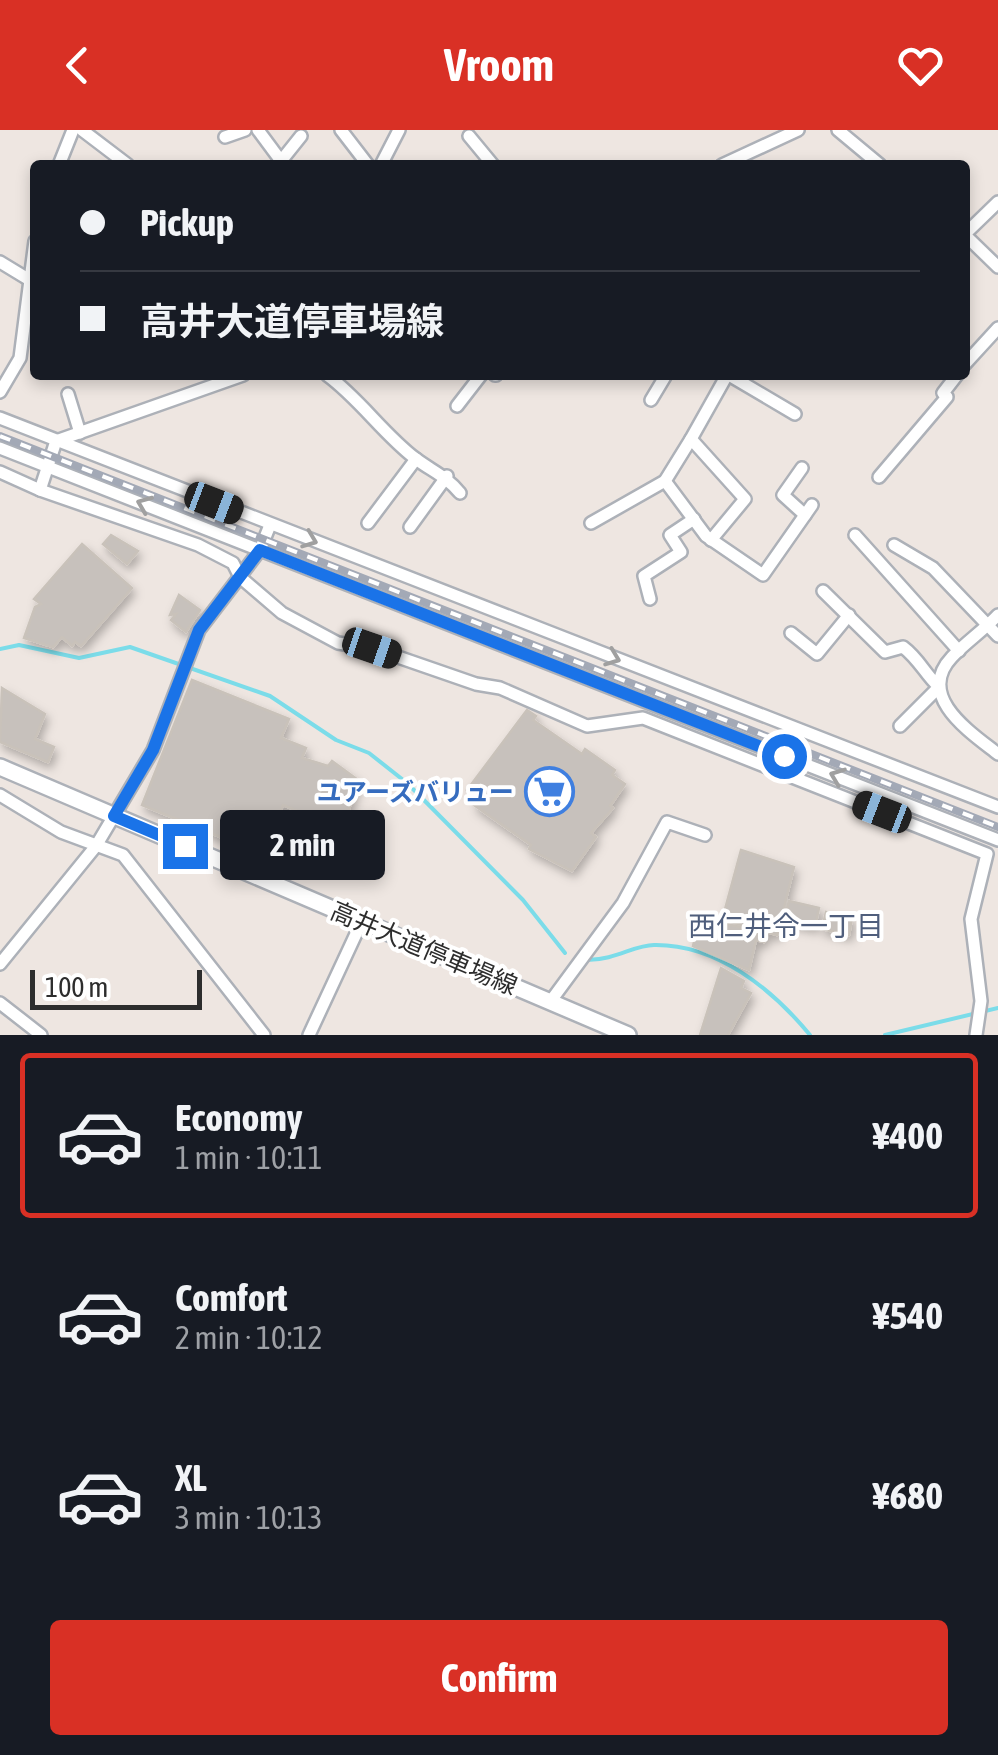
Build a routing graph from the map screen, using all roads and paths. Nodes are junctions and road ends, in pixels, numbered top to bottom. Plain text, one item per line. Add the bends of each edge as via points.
1 (73, 130) edge
2 (82, 130) edge
3 (245, 130) edge
4 (258, 130) edge
5 (341, 130) edge
6 (399, 130) edge
7 (798, 130) edge
8 (838, 130) edge
9 (301, 136) dead end
10 (469, 136) dead end
11 (225, 137) dead end
12 (61, 160) edge
13 (115, 160) edge
14 (281, 160) edge
15 (285, 160) edge
16 (364, 160) edge
17 (384, 160) edge
18 (490, 160) edge
19 (733, 160) edge
20 (874, 160) edge
21 (998, 202) edge
22 (970, 230) edge
23 (970, 240) edge
24 (0, 262) edge
25 (998, 267) edge
26 (30, 287) edge
27 (998, 328) edge
28 (30, 340) edge
29 (970, 358) edge
30 (230, 380) edge
31 (334, 380) edge
32 (477, 380) edge
33 (663, 380) edge
34 (725, 380) edge
35 (737, 380) edge
36 (953, 380) edge
37 (0, 392) edge
38 (68, 394) dead end
39 (651, 400) dead end
40 (458, 406) dead end
41 (795, 414) dead end
42 (0, 418) edge
43 (80, 432) junction
44 (691, 439) junction
45 (56, 441) junction
46 (0, 448) edge
47 (416, 459) junction
48 (48, 466) junction
49 (802, 468) dead end
50 (0, 472) edge
51 (447, 476) junction
52 (879, 477) dead end
53 (665, 482) junction
54 (40, 490) junction
55 (460, 493) dead end
56 (694, 519) junction
57 (368, 523) dead end
58 (270, 524) junction
59 (591, 524) dead end
60 (410, 527) dead end
61 (855, 535) dead end
62 (712, 540) junction
63 (894, 545) dead end
64 (260, 550) junction
65 (240, 577) junction
66 (823, 591) dead end
67 (650, 599) dead end
68 (849, 615) junction
69 (998, 615) edge
70 (988, 625) junction
71 (790, 632) dead end
72 (998, 636) edge
73 (959, 650) junction
74 (940, 686) junction
75 (900, 726) dead end
76 (998, 754) edge
77 (6, 770) edge
78 (0, 795) edge
79 (998, 807) edge
80 (114, 816) junction
81 (996, 834) edge
82 (705, 835) dead end
83 (96, 846) junction
84 (987, 854) junction
85 (362, 921) junction
86 (0, 964) edge
87 (550, 1002) junction
88 (0, 1003) edge
89 (41, 1035) edge
90 (264, 1035) edge
91 (309, 1035) edge
92 (628, 1035) edge
93 (976, 1035) edge

1 - 12 street
2 - 13 street
3 - 11 street
4 - 14 street
5 - 16 street
6 - 17 street
7 - 19 street
8 - 20 street
9 - 15 street
10 - 18 street
21 - 22 street
23 - 25 street
24 - 26 street
26 - 28 street
27 - 29 street
28 - 37 street
30 - 43 street
31 - 47 street
32 - 40 street
33 - 39 street
34 - 44 street
35 - 41 street
36 - 52 street via 916,438
38 - 43 street
42 - 45 street
43 - 45 street
44 - 53 street
44 - 62 street via 745,500
45 - 48 street
45 - 58 street
46 - 48 street
47 - 51 street
47 - 57 street
48 - 54 street
64 -> 48 street
49 - 62 street via 783,494 809,510 763,575
50 - 54 street
51 - 55 street
51 - 60 street
53 - 56 street
53 - 59 street
54 - 65 street via 198,545 233,563
56 - 62 street
56 - 67 street via 670,535 681,552 644,576
58 - 64 street
58 -> 79 street
61 - 73 street
63 - 70 street via 933,568
64 - 65 street
81 -> 64 street
65 - 80 street via 199,630 153,750
65 - 84 street via 282,613 338,643 500,688 587,726 643,718
66 - 68 street
68 - 71 street via 817,654
68 - 74 street via 886,652 903,646
69 - 70 street
70 - 72 street
70 - 73 street
73 - 74 street via 941,672
74 - 75 street
74 - 76 street via 946,708
77 - 78 street
77 - 80 main road, 高井大道停車場線
78 - 83 street
80 - 83 street
80 - 85 main road, 高井大道停車場線
81 - 84 street
82 - 87 street via 667,822 622,902
83 - 86 street
83 - 90 street via 132,864
84 - 93 street via 971,918 981,1001
85 - 87 main road, 高井大道停車場線
85 - 91 street
87 - 92 main road, 高井大道停車場線
88 - 89 street

